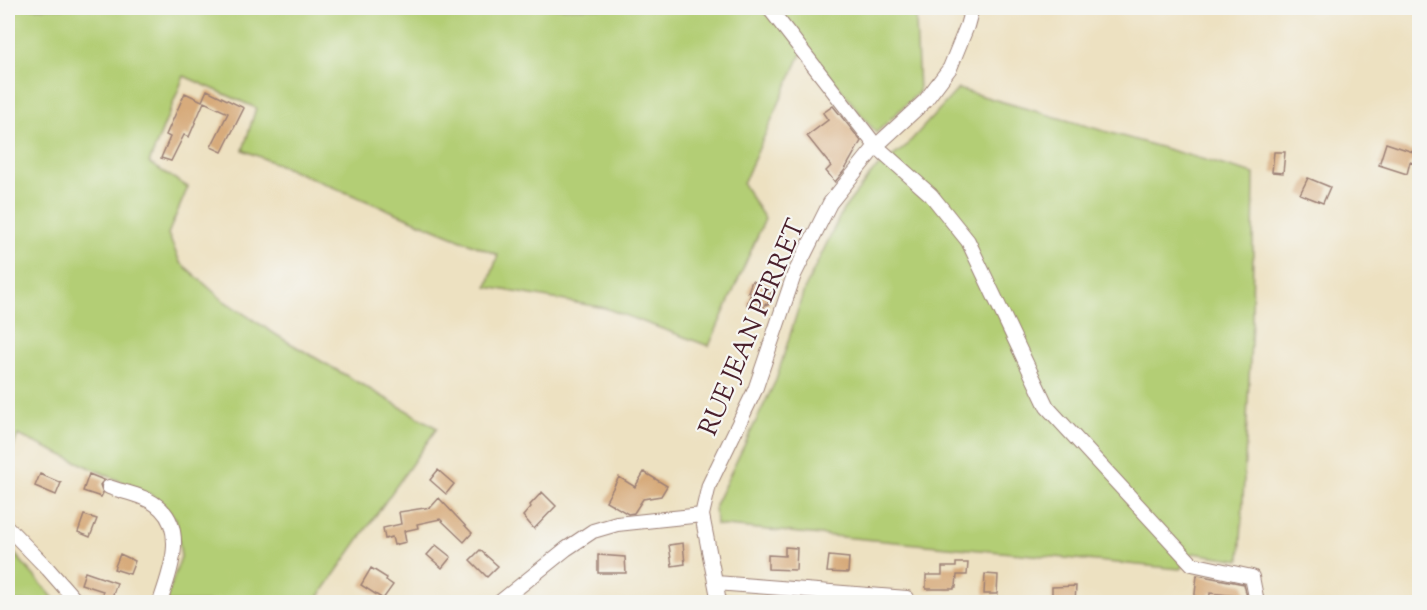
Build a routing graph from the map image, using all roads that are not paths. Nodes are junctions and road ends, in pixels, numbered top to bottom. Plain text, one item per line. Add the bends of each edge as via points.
1 (769, 8) edge
2 (972, 8) edge
3 (876, 146) junction
4 (109, 487) dead end
5 (702, 515) junction
6 (8, 528) edge
7 (716, 583) junction
8 (907, 598) dead end
9 (77, 603) edge
10 (160, 603) edge
11 (501, 603) edge
12 (719, 603) edge
13 (1257, 603) edge

1 - 3 street
2 - 3 street, RUE JEAN PERRET via 950,68 925,101
3 - 5 street, RUE JEAN PERRET via 830,203 794,275 755,390 709,485
3 - 13 street via 931,195 968,241 1047,407 1192,564 1252,578
4 - 10 street via 142,498 160,508 170,520 174,539
5 - 7 street, RUE JEAN PERRET
5 - 11 street via 617,524 593,531
6 - 9 street
7 - 8 street
7 - 12 street, RUE JEAN PERRET

